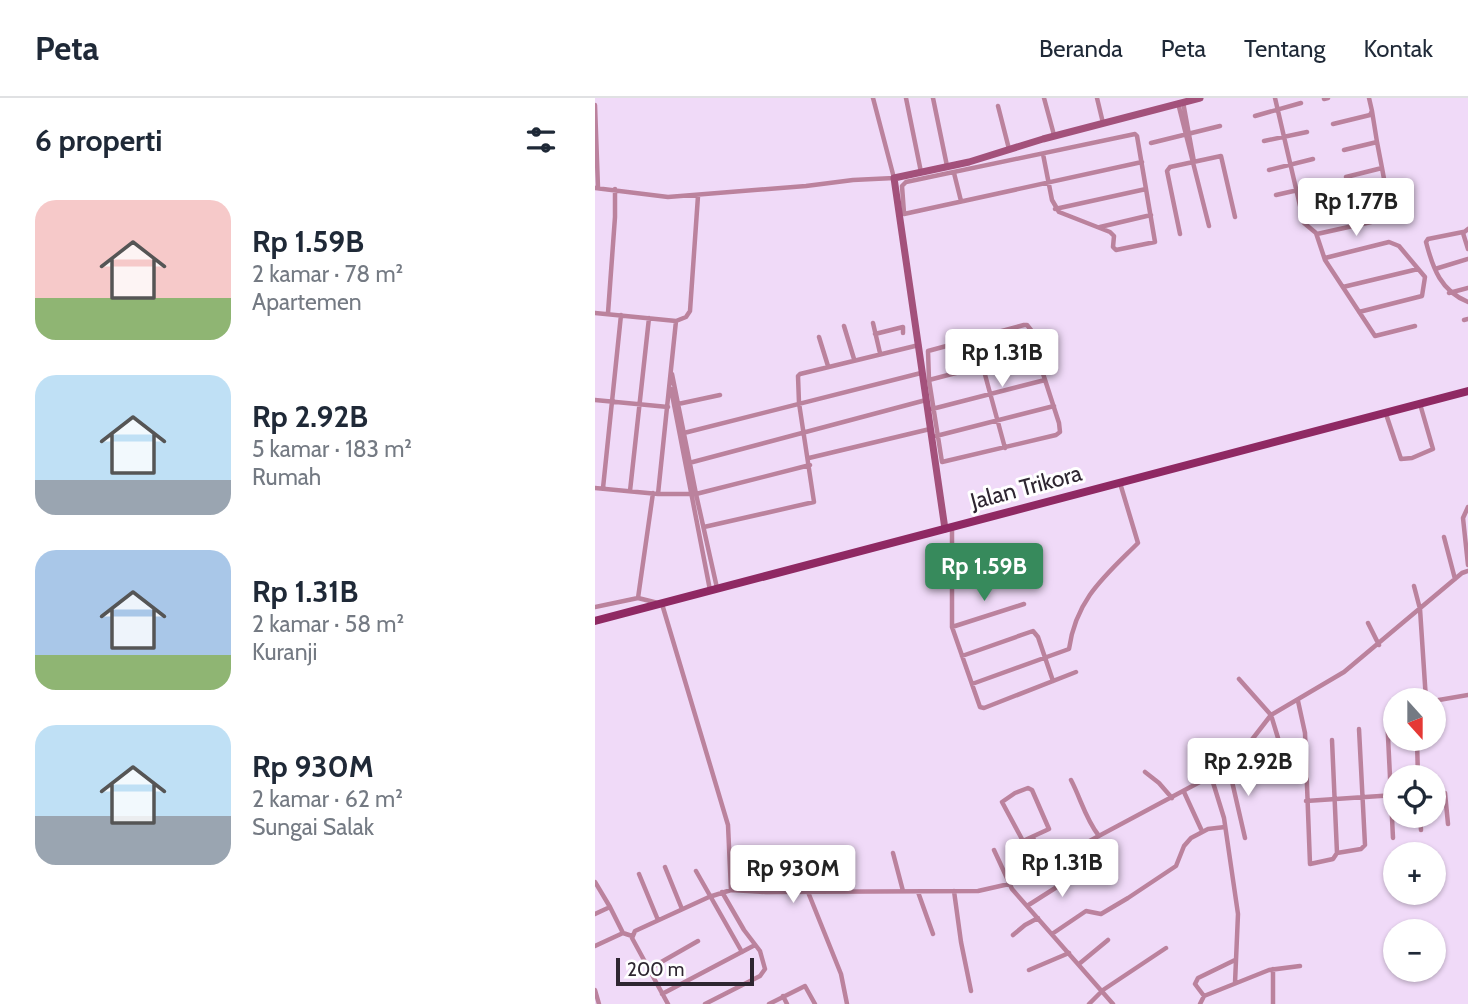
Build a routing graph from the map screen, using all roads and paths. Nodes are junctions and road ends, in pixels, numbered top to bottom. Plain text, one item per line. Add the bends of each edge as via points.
1 (873, 98) edge
2 (906, 98) edge
3 (933, 98) edge
4 (1044, 98) edge
5 (1097, 98) edge
6 (1200, 98) edge
7 (1275, 98) edge
8 (1369, 98) edge
9 (1181, 103) junction
10 (1301, 103) dead end
11 (595, 105) edge
12 (997, 106) dead end
13 (1279, 110) junction
14 (1372, 111) junction
15 (1255, 116) dead end
16 (1103, 123) junction
17 (1333, 124) dead end
18 (1220, 126) dead end
19 (595, 129) edge
20 (1307, 132) dead end
21 (1187, 134) junction
22 (1055, 136) junction
23 (1285, 137) junction
24 (1264, 141) dead end
25 (1377, 142) junction
26 (1151, 143) dead end
27 (1010, 150) junction
28 (1344, 150) dead end
29 (1043, 154) junction
30 (1313, 159) dead end
31 (596, 160) edge
32 (1193, 161) junction
33 (1142, 162) junction
34 (1290, 165) junction
35 (947, 167) junction
36 (1382, 169) junction
37 (1269, 170) dead end
38 (921, 173) junction
39 (954, 173) junction
40 (1346, 177) dead end
41 (894, 178) junction
42 (1049, 182) junction
43 (1320, 185) dead end
44 (596, 188) edge
45 (615, 189) junction
46 (1146, 189) junction
47 (1296, 190) junction
48 (1276, 195) dead end
49 (1387, 195) junction
50 (698, 196) junction
51 (961, 201) junction
52 (1352, 205) dead end
53 (1055, 209) junction
54 (1390, 211) dead end
55 (902, 214) junction
56 (1151, 215) junction
57 (1235, 217) dead end
58 (1389, 218) dead end
59 (1209, 226) dead end
60 (1099, 228) junction
61 (1466, 230) edge
62 (1180, 234) dead end
63 (1317, 234) junction
64 (1468, 248) edge
65 (1325, 258) junction
66 (1468, 259) edge
67 (1418, 269) junction
68 (1435, 269) junction
69 (1343, 287) junction
70 (1468, 288) edge
71 (1449, 293) junction
72 (1468, 302) edge
73 (1359, 312) junction
74 (595, 313) edge
75 (608, 313) junction
76 (621, 315) junction
77 (649, 317) junction
78 (676, 321) junction
79 (873, 323) dead end
80 (844, 327) dead end
81 (1415, 327) dead end
82 (903, 332) dead end
83 (875, 334) junction
84 (819, 337) dead end
85 (975, 338) junction
86 (919, 345) junction
87 (1036, 352) junction
88 (880, 353) junction
89 (854, 359) junction
90 (671, 366) junction
91 (828, 366) junction
92 (983, 366) junction
93 (922, 372) junction
94 (670, 379) junction
95 (929, 380) junction
96 (1045, 380) junction
97 (1468, 391) edge
98 (991, 394) junction
99 (720, 395) dead end
100 (595, 400) edge
101 (927, 400) junction
102 (611, 401) junction
103 (640, 403) junction
104 (799, 403) junction
105 (678, 404) junction
106 (1420, 404) junction
107 (1054, 406) junction
108 (668, 407) junction
109 (930, 410) junction
110 (1386, 414) junction
111 (998, 421) junction
112 (931, 429) junction
113 (804, 432) junction
114 (684, 433) junction
115 (936, 436) junction
116 (1005, 448) junction
117 (809, 458) junction
118 (689, 463) junction
119 (810, 465) junction
120 (1120, 482) junction
121 (595, 488) edge
122 (603, 488) junction
123 (630, 491) junction
124 (656, 494) junction
125 (693, 494) junction
126 (1468, 507) edge
127 (704, 527) junction
128 (949, 528) junction
129 (1444, 537) dead end
130 (1468, 565) edge
131 (1468, 571) edge
132 (1455, 580) junction
133 (1414, 586) dead end
134 (714, 590) junction
135 (638, 598) junction
136 (662, 604) junction
137 (1024, 604) dead end
138 (595, 607) edge
139 (1420, 609) junction
140 (595, 621) edge
141 (1368, 623) dead end
142 (951, 627) junction
143 (1379, 645) junction
144 (962, 656) junction
145 (1045, 658) junction
146 (1076, 672) dead end
147 (1239, 679) dead end
148 (1053, 681) junction
149 (972, 684) junction
150 (1425, 688) edge
151 (1468, 695) edge
152 (1446, 699) edge
153 (1299, 701) junction
154 (1271, 715) junction
155 (1359, 729) dead end
156 (1278, 738) dead end
157 (1332, 740) dead end
158 (1227, 764) junction
159 (1145, 772) dead end
160 (1211, 776) junction
161 (1071, 780) dead end
162 (1184, 792) junction
163 (1383, 796) edge
164 (1172, 798) junction
165 (1363, 798) junction
166 (1334, 799) junction
167 (1306, 801) junction
168 (1446, 803) edge
169 (1448, 824) dead end
170 (1225, 827) junction
171 (1394, 828) edge
172 (1201, 829) dead end
173 (1099, 836) junction
174 (1033, 838) junction
175 (1244, 838) dead end
176 (1394, 838) dead end
177 (994, 850) dead end
178 (893, 853) dead end
179 (1337, 853) junction
180 (1046, 863) junction
181 (665, 867) dead end
182 (696, 871) dead end
183 (1083, 871) dead end
184 (639, 874) dead end
185 (595, 882) edge
186 (1009, 884) junction
187 (731, 890) junction
188 (903, 891) junction
189 (954, 891) junction
190 (722, 892) junction
191 (808, 892) junction
192 (918, 892) junction
193 (709, 897) junction
194 (1027, 906) junction
195 (610, 907) junction
196 (683, 909) junction
197 (595, 914) edge
198 (1038, 918) junction
199 (659, 920) junction
200 (623, 933) junction
201 (933, 934) dead end
202 (1052, 934) junction
203 (1013, 935) dead end
204 (632, 936) junction
205 (1108, 940) dead end
206 (698, 941) dead end
207 (756, 945) junction
208 (595, 946) edge
209 (1166, 948) dead end
210 (742, 952) junction
211 (1069, 953) junction
212 (1235, 960) junction
213 (1079, 964) junction
214 (1300, 966) dead end
215 (649, 969) junction
216 (1273, 969) junction
217 (1029, 970) dead end
218 (1235, 983) junction
219 (595, 990) edge
220 (971, 990) dead end
221 (1103, 990) junction
222 (662, 994) junction
223 (783, 996) junction
224 (1204, 996) junction
225 (599, 1004) edge
226 (668, 1004) edge
227 (705, 1004) edge
228 (769, 1004) edge
229 (787, 1004) edge
230 (815, 1004) edge
231 (847, 1004) edge
232 (1089, 1004) edge
233 (1113, 1004) edge
234 (1200, 1004) edge
235 (1273, 1004) edge

1 - 41 street
2 - 38 street
3 - 35 street
4 - 22 street
5 - 16 street
6 - 9 street
7 - 13 street
8 - 14 street
9 - 16 street
9 - 21 street
10 - 13 street
11 - 19 street
12 - 27 street
13 - 15 street
13 - 23 street
14 - 17 street
14 - 25 street
16 - 22 street
18 - 21 street
19 - 31 street
20 - 23 street
21 - 26 street
21 - 32 street
22 - 27 street
23 - 24 street
23 - 34 street
25 - 28 street
25 - 36 street
27 - 35 street
29 - 33 street via 1134,134
29 - 39 street
29 - 42 street
30 - 34 street
31 - 44 street
32 - 57 street via 1223,158
32 - 59 street
32 - 62 street via 1167,171
33 - 42 street
33 - 46 street
34 - 37 street
34 - 47 street
35 - 38 street
36 - 40 street
36 - 49 street
38 - 41 street
39 - 51 street
39 - 55 street via 903,183
41 - 50 street
41 - 55 street
42 - 51 street
42 - 53 street
43 - 47 street
44 - 45 street
45 - 50 street via 668,197
45 - 75 street
46 - 53 street
46 - 56 street
47 - 48 street
47 - 63 street via 1304,223
49 - 52 street
49 - 54 street
50 - 78 street via 690,312
51 - 55 street
53 - 60 street
55 - 86 street
56 - 60 street
56 - 60 street via 1155,242 1149,245 1116,250 1112,234
58 - 63 street
61 - 64 street
61 - 68 street via 1426,241
63 - 65 street
65 - 67 street via 1388,242 1399,246
65 - 69 street
66 - 68 street
67 - 69 street
67 - 73 street via 1425,277 1422,296
68 - 71 street
69 - 73 street
70 - 71 street
71 - 72 street
73 - 81 street via 1375,337
74 - 75 street
75 - 76 street
76 - 77 street
76 - 102 street
77 - 78 street
77 - 103 street
78 - 90 street
79 - 83 street
80 - 89 street
82 - 83 street via 902,327
83 - 88 street
84 - 91 street
85 - 87 street via 1027,325
85 - 92 street
85 - 95 street via 929,350
86 - 88 street
86 - 93 street
87 - 92 street
87 - 96 street
88 - 89 street
89 - 91 street
90 - 94 street
90 - 105 street
91 - 104 street via 799,375
92 - 95 street
92 - 98 street
93 - 101 street
93 - 104 street
94 - 108 street
94 - 125 street
95 - 109 street
96 - 98 street
96 - 107 street
97 - 106 main road, Jalan Trikora
98 - 109 street
98 - 111 street
99 - 105 street
100 - 102 street
101 - 109 street
101 - 113 street
102 - 103 street
102 - 122 street
103 - 108 street
103 - 123 street
104 - 113 street
104 - 114 street
105 - 114 street
106 - 110 main road, Jalan Trikora
106 - 110 street via 1433,449 1412,458 1401,459
107 - 111 street
107 - 116 street via 1059,433
108 - 124 street
109 - 112 street
109 - 115 street
110 - 120 main road, Jalan Trikora
111 - 115 street
111 - 116 street
112 - 117 street
112 - 128 street
113 - 117 street
113 - 118 street
114 - 118 street
115 - 116 street via 945,463
117 - 119 street
118 - 125 street
119 - 125 street
119 - 127 street via 814,502
120 - 128 main road, Jalan Trikora
120 - 145 street via 1138,543 1086,597 1069,649
121 - 122 street
122 - 123 street
123 - 124 street
124 - 125 street
124 - 135 street
125 - 127 street
125 - 134 street
126 - 130 street via 1463,518
127 - 134 street
128 - 134 main road, Jalan Trikora
128 - 142 street
129 - 132 street
131 - 132 street
132 - 139 street
133 - 139 street
134 - 136 main road, Jalan Trikora
135 - 136 street
135 - 138 street
136 - 140 main road, Jalan Trikora
136 - 187 street via 728,825
137 - 142 street
139 - 143 street
139 - 150 street
141 - 143 street
142 - 144 street
143 - 153 street
144 - 145 street via 1030,631 1036,633
144 - 149 street
145 - 148 street
145 - 149 street
146 - 148 street
147 - 154 street
148 - 149 street via 983,708
151 - 152 street
153 - 154 street
153 - 167 street via 1305,733
154 - 156 street
154 - 158 street
155 - 165 street
157 - 166 street
158 - 160 street
158 - 175 street
159 - 164 street
160 - 162 street
160 - 170 street
161 - 173 street
162 - 164 street
162 - 172 street
163 - 165 street
164 - 173 street
165 - 166 street
165 - 179 street via 1364,847
166 - 167 street
166 - 179 street
167 - 179 street via 1310,864 1332,859
168 - 169 street
170 - 202 street via 1191,838 1176,866 1128,898 1101,914 1086,911
170 - 212 street via 1238,914
171 - 176 street
173 - 180 street
174 - 174 street via 1049,829 1028,788 1002,802 1022,841
174 - 180 street
177 - 186 street
178 - 188 street
180 - 186 street
181 - 196 street
182 - 193 street
183 - 194 street
184 - 199 street
185 - 195 street
186 - 189 street
186 - 194 street
187 - 190 street
187 - 191 street
188 - 191 street
188 - 192 street
189 - 192 street
189 - 220 street
190 - 193 street
190 - 207 street
191 - 231 street via 841,974
192 - 201 street
193 - 196 street
193 - 210 street
194 - 198 street
195 - 197 street
195 - 200 street
196 - 199 street
198 - 202 street
198 - 203 street
199 - 204 street
200 - 204 street
200 - 208 street
202 - 211 street
204 - 215 street
205 - 213 street
206 - 215 street
207 - 210 street
207 - 227 street via 765,966 763,974
209 - 221 street
210 - 222 street
211 - 213 street
211 - 217 street
212 - 218 street
212 - 224 street via 1198,978 1195,984
213 - 221 street
214 - 216 street
215 - 222 street
216 - 218 street
216 - 235 street
218 - 224 street
219 - 225 street
221 - 232 street
221 - 233 street
222 - 226 street
223 - 228 street
223 - 229 street
223 - 230 street via 805,986
224 - 234 street

